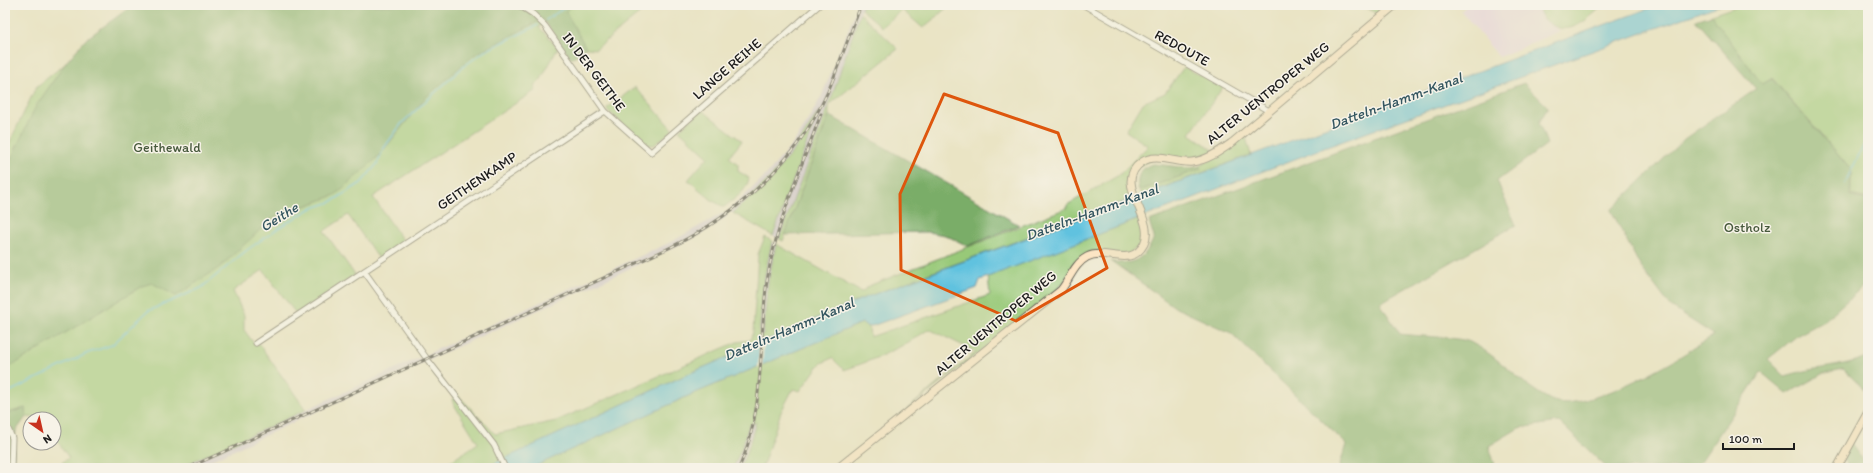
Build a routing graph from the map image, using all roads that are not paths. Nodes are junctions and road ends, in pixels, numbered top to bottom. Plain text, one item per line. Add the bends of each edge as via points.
1 (519, 5) edge
2 (819, 5) edge
3 (1084, 5) edge
4 (1394, 5) edge
5 (605, 111) junction
6 (1269, 111) junction
7 (651, 152) joint
8 (364, 271) junction
9 (256, 343) dead end
10 (1868, 412) edge
11 (5, 422) edge
12 (11, 468) edge
13 (505, 468) edge
14 (838, 468) edge
15 (1837, 468) edge

1 - 5 street, IN DER GEITHE via 545,26
2 - 7 street, LANGE REIHE
3 - 6 street, REDOUTE
4 - 6 street, ALTER UENTROPER WEG
5 - 7 street, IN DER GEITHE
5 - 8 street, GEITHENKAMP
6 - 14 street, ALTER UENTROPER WEG via 1233,142 1207,158 1191,162 1158,158 1143,161 1134,172 1131,182 1146,228 1144,244 1138,251 1130,256 1099,254 1085,258 1061,290
8 - 9 street, GEITHENKAMP
8 - 13 street via 494,445
10 - 15 street
11 - 12 street via 12,438

